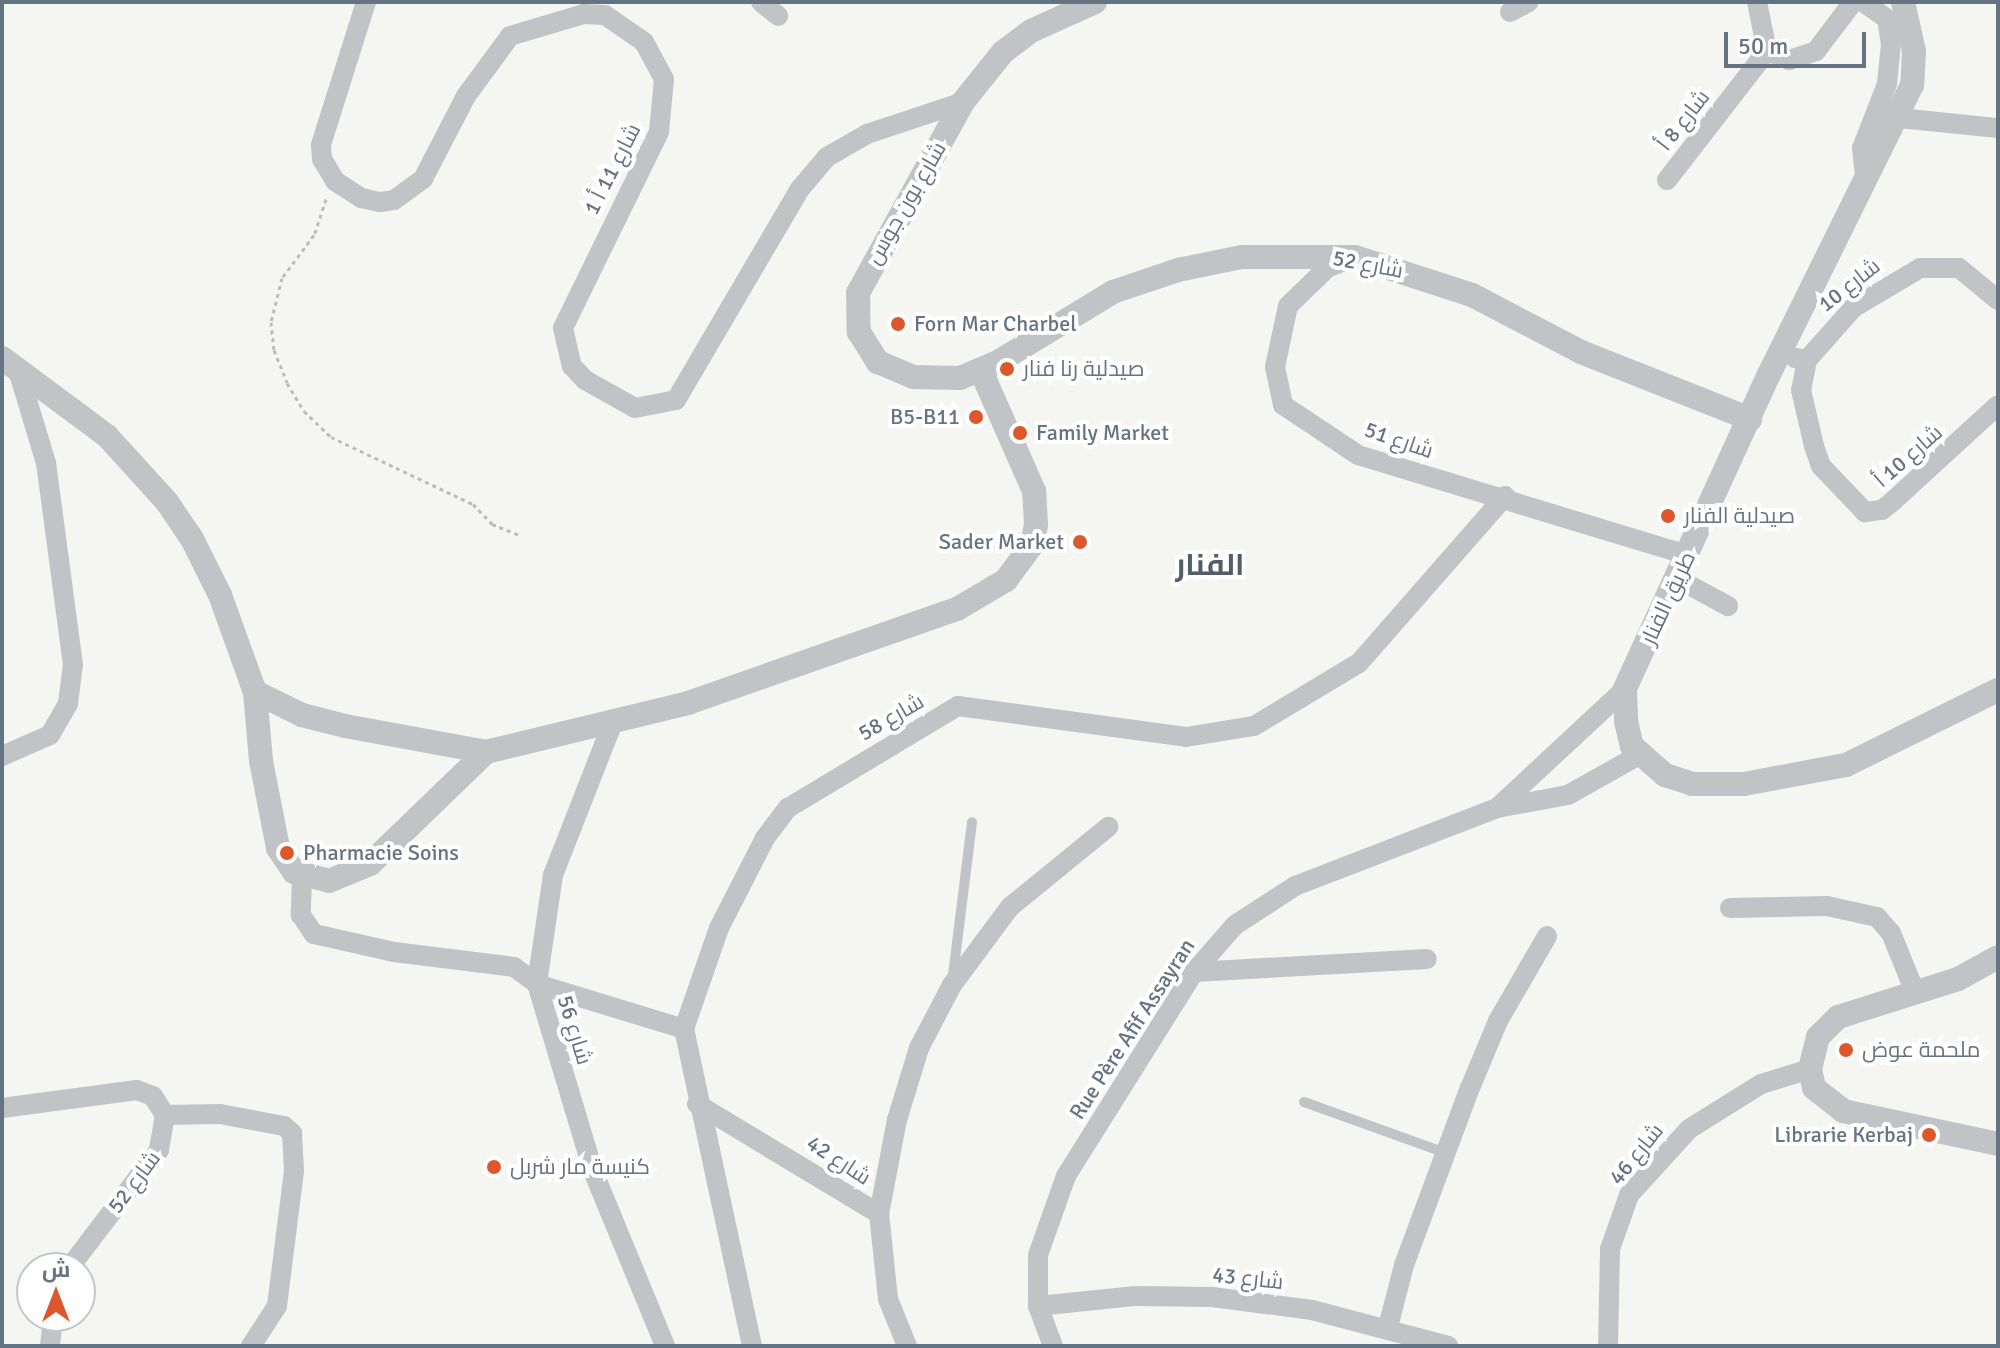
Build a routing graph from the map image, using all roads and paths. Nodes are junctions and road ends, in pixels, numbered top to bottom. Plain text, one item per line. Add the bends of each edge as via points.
1 (366, 2) edge
2 (761, 2) edge
3 (1095, 2) edge
4 (1529, 2) edge
5 (1757, 2) edge
6 (1853, 2) edge
7 (1863, 2) edge
8 (1903, 2) edge
9 (1510, 12) dead end
10 (778, 16) dead end
11 (1767, 51) junction
12 (963, 102) junction
13 (1899, 118) junction
14 (1998, 128) edge
15 (328, 172) junction
16 (1865, 175) junction
17 (1667, 180) dead end
18 (1355, 257) junction
19 (1998, 300) edge
20 (1779, 354) junction
21 (1807, 360) junction
22 (10, 364) edge
23 (981, 371) junction
24 (1998, 405) edge
25 (1750, 419) junction
26 (1505, 496) junction
27 (519, 535) dead end
28 (1688, 555) junction
29 (1678, 579) junction
30 (1728, 606) dead end
31 (1625, 689) junction
32 (1998, 690) edge
33 (255, 692) junction
34 (613, 722) junction
35 (486, 752) junction
36 (1639, 755) junction
37 (2, 756) edge
38 (1497, 808) junction
39 (972, 822) dead end
40 (1108, 827) dead end
41 (302, 877) junction
42 (1730, 908) dead end
43 (1547, 936) dead end
44 (1998, 957) edge
45 (1427, 959) dead end
46 (1194, 972) junction
47 (537, 984) junction
48 (952, 985) junction
49 (1915, 992) junction
50 (684, 1029) junction
51 (1810, 1069) junction
52 (1304, 1102) dead end
53 (697, 1104) junction
54 (2, 1108) edge
55 (165, 1115) junction
56 (1998, 1144) edge
57 (1448, 1153) junction
58 (879, 1214) junction
59 (81, 1252) edge
60 (1038, 1306) junction
61 (1388, 1327) junction
62 (251, 1346) edge
63 (665, 1346) edge
64 (752, 1346) edge
65 (907, 1346) edge
66 (1053, 1346) edge
67 (1401, 1346) edge
68 (1448, 1346) edge
69 (1608, 1346) edge

1 - 15 street via 321,145
2 - 10 street
3 - 12 street, شارع بون جوس via 1031,31 1003,52
4 - 9 street
5 - 11 street
6 - 11 street via 1812,54 1780,59
7 - 16 street via 1887,19 1891,44 1887,84 1862,148
8 - 13 street, طريق الفنار via 1914,61 1912,85
11 - 17 street, شارع 8 أ
12 - 15 street, شارع 11 أ 1 via 867,134 827,157 799,190 676,400 651,408 635,408 600,392 572,366 563,328 664,113 664,79 644,42 627,26 605,15 584,14 510,36 466,96 423,179 394,200 361,198
12 - 23 street, شارع بون جوس via 868,267 856,318 868,350 893,370 933,380
13 - 14 street
13 - 16 street, طريق الفنار
15 - 27 path via 326,208 299,260 282,278 271,322 274,350 287,383 304,411 331,437 473,504 492,524
16 - 20 street, طريق الفنار
18 - 23 street, شارع 52 via 1242,257 1178,270 1113,292
18 - 25 street, شارع 52 via 1472,295 1581,352
18 - 26 street, شارع 51 via 1327,268 1288,306 1275,367 1283,405 1358,455
19 - 21 street, شارع 10 via 1959,268 1920,268 1853,308
20 - 21 street
20 - 25 street, طريق الفنار
21 - 24 street, شارع 10 أ via 1801,390 1821,466 1865,512 1882,510
22 - 33 street via 107,436 167,502 220,595
22 - 37 street via 46,463 73,665 68,704 50,735
23 - 34 street via 1037,508 1032,545 1006,580 957,609 688,703
25 - 28 street, طريق الفنار
26 - 28 street, شارع 51
26 - 50 street, شارع 58 via 1359,663 1254,726 1186,737 958,706 822,784 788,808 765,838 704,959
28 - 29 street, طريق الفنار
29 - 30 street
29 - 31 street, طريق الفنار
31 - 36 street, طريق الفنار via 1628,735
31 - 38 street, Rue Père Afif Assayran
32 - 36 street via 1846,765 1789,779 1692,784 1665,775
33 - 35 street via 302,715
33 - 41 street via 261,761 278,848
34 - 35 street
34 - 47 street, شارع 56 via 553,875
35 - 41 street via 370,864 329,881
36 - 38 street, Rue Père Afif Assayran via 1568,795
38 - 46 street, Rue Père Afif Assayran via 1259,905
39 - 48 lane
40 - 48 street via 1010,907
41 - 47 street via 301,915 314,934 394,952 514,967
42 - 49 street via 1827,906 1877,917 1891,933
43 - 57 street via 1498,1021
44 - 49 street via 1958,979
45 - 46 street
46 - 60 street, Rue Père Afif Assayran via 1066,1176 1038,1255
47 - 50 street
47 - 63 street, شارع 56 via 593,1171
48 - 58 street via 919,1048 897,1120
49 - 51 street via 1838,1017 1818,1037
50 - 53 street, شارع 58
51 - 56 street via 1814,1088 1843,1111
51 - 69 street, شارع 46 via 1761,1084 1689,1129 1629,1195 1610,1249
52 - 57 lane
53 - 58 street, شارع 42
53 - 64 street, شارع 58
54 - 55 street via 137,1090 153,1096
55 - 59 street, شارع 52 via 166,1134 159,1150
55 - 62 street via 220,1114 284,1126 292,1133 294,1171 277,1306
57 - 61 street via 1404,1265
58 - 65 street, شارع 42 via 888,1299
60 - 61 street, شارع 43 via 1135,1296 1212,1297
60 - 66 street, Rue Père Afif Assayran
61 - 67 street
61 - 68 street, شارع 43

